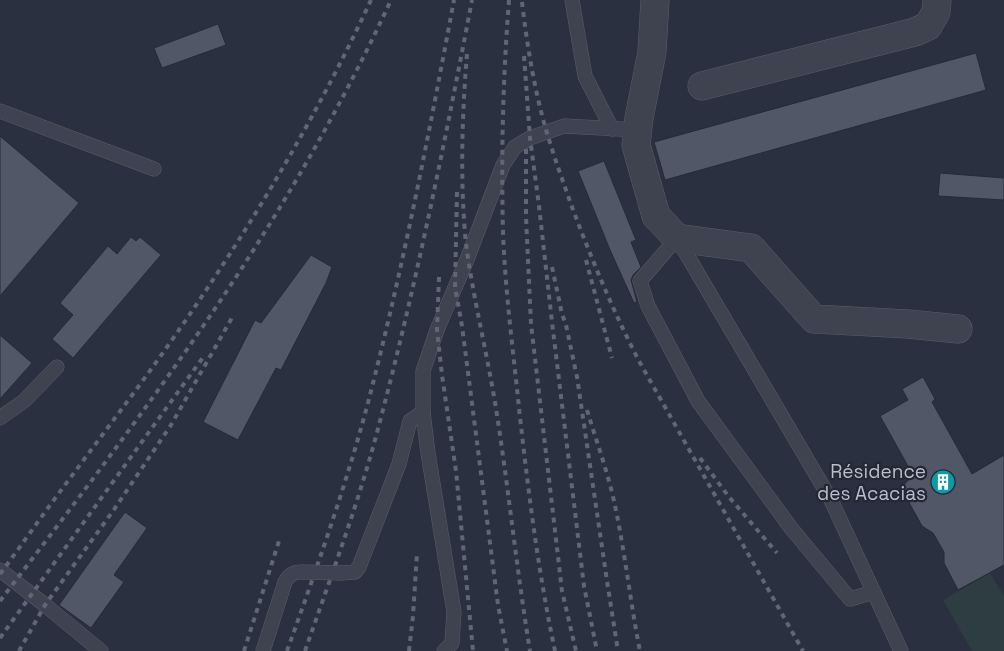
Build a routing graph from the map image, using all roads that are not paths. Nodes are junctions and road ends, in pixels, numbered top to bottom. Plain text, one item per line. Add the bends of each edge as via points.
1 (572, 0) edge
2 (655, 0) edge
3 (937, 0) edge
4 (702, 86) dead end
5 (0, 111) edge
6 (625, 129) junction
7 (154, 169) dead end
8 (677, 238) junction
9 (958, 329) dead end
10 (57, 367) dead end
11 (423, 412) junction
12 (0, 418) edge
13 (0, 570) edge
14 (874, 592) junction
15 (450, 648) edge
16 (101, 651) edge
17 (263, 651) edge
18 (901, 651) edge

1 - 6 lane via 585,76
2 - 6 street via 652,52 639,118
3 - 4 street via 936,12 928,26 915,32
5 - 7 lane
6 - 8 street via 636,145 656,216
6 - 11 lane via 564,126 515,147 503,165 437,330 423,371
8 - 9 street via 750,248 814,319
8 - 14 lane via 831,500
8 - 14 lane via 640,281 648,306 698,402 790,528 850,599
10 - 12 lane via 24,401
11 - 15 lane via 454,612
11 - 17 lane, bridge via 410,421 399,464 359,567 355,572 297,572 289,576
13 - 16 lane
14 - 18 lane

